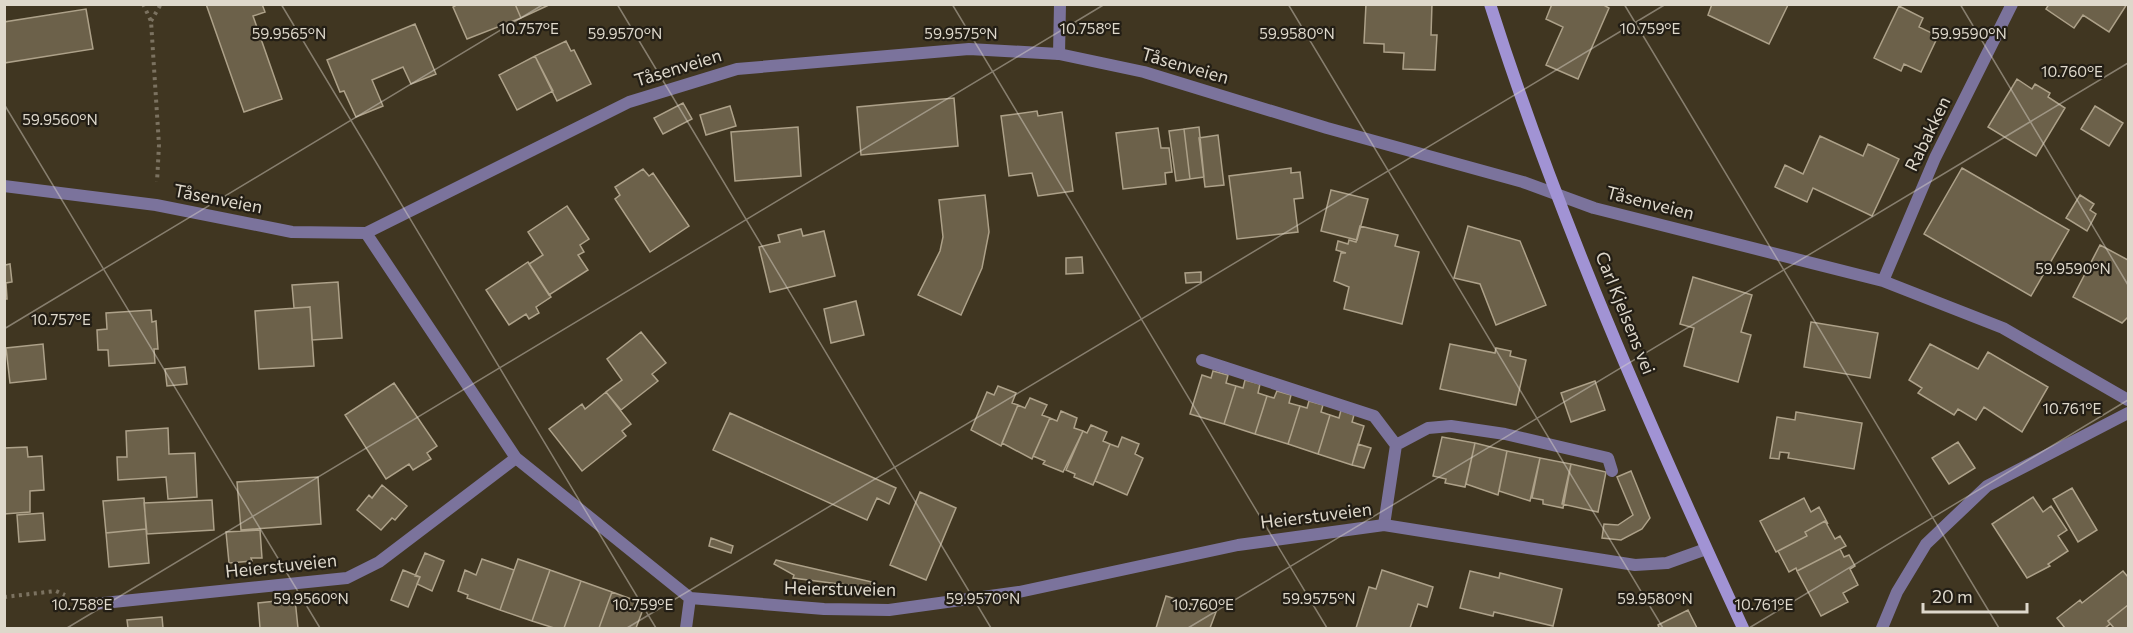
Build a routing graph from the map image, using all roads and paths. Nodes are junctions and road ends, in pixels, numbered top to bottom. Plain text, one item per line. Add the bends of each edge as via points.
1 (143, 4) edge
2 (161, 4) edge
3 (1060, 4) edge
4 (1491, 4) edge
5 (2012, 4) edge
6 (151, 21) junction
7 (1059, 54) junction
8 (4, 186) edge
9 (1556, 194) junction
10 (156, 205) junction
11 (366, 233) junction
12 (1883, 281) junction
13 (1202, 360) dead end
14 (2128, 400) edge
15 (2128, 413) edge
16 (1396, 445) junction
17 (516, 458) junction
18 (1612, 471) dead end
19 (1384, 525) junction
20 (1706, 549) junction
21 (4, 597) edge
22 (690, 598) junction
23 (84, 605) joint
24 (686, 628) edge
25 (1743, 628) edge
26 (1882, 628) edge

1 - 6 path
2 - 6 path
3 - 7 street
4 - 9 main road, Carl Kjelsens vei
5 - 12 street, Rabakken via 1935,158
6 - 10 path via 159,145
7 - 9 street, Tåsenveien via 1144,72
7 - 11 street, Tåsenveien via 969,49 737,69 629,102
8 - 10 street, Tåsenveien
9 - 12 street, Tåsenveien via 1594,208
9 - 20 main road, Carl Kjelsens vei
10 - 11 street, Tåsenveien via 292,232
11 - 17 street
12 - 14 street, Tåsenveien via 2003,328
13 - 16 street via 1374,416
15 - 26 street via 1987,486 1926,544 1897,592
16 - 18 street via 1428,428 1451,426 1506,434 1608,458
16 - 19 street, Heierstuveien
17 - 22 street
17 - 23 street, Heierstuveien via 379,562 347,578
19 - 20 street, Heierstuveien via 1635,565 1667,562
19 - 22 street, Heierstuveien via 1238,544 1018,592 889,610
20 - 25 main road, Carl Kjelsens vei
21 - 23 path via 56,591
22 - 24 street

